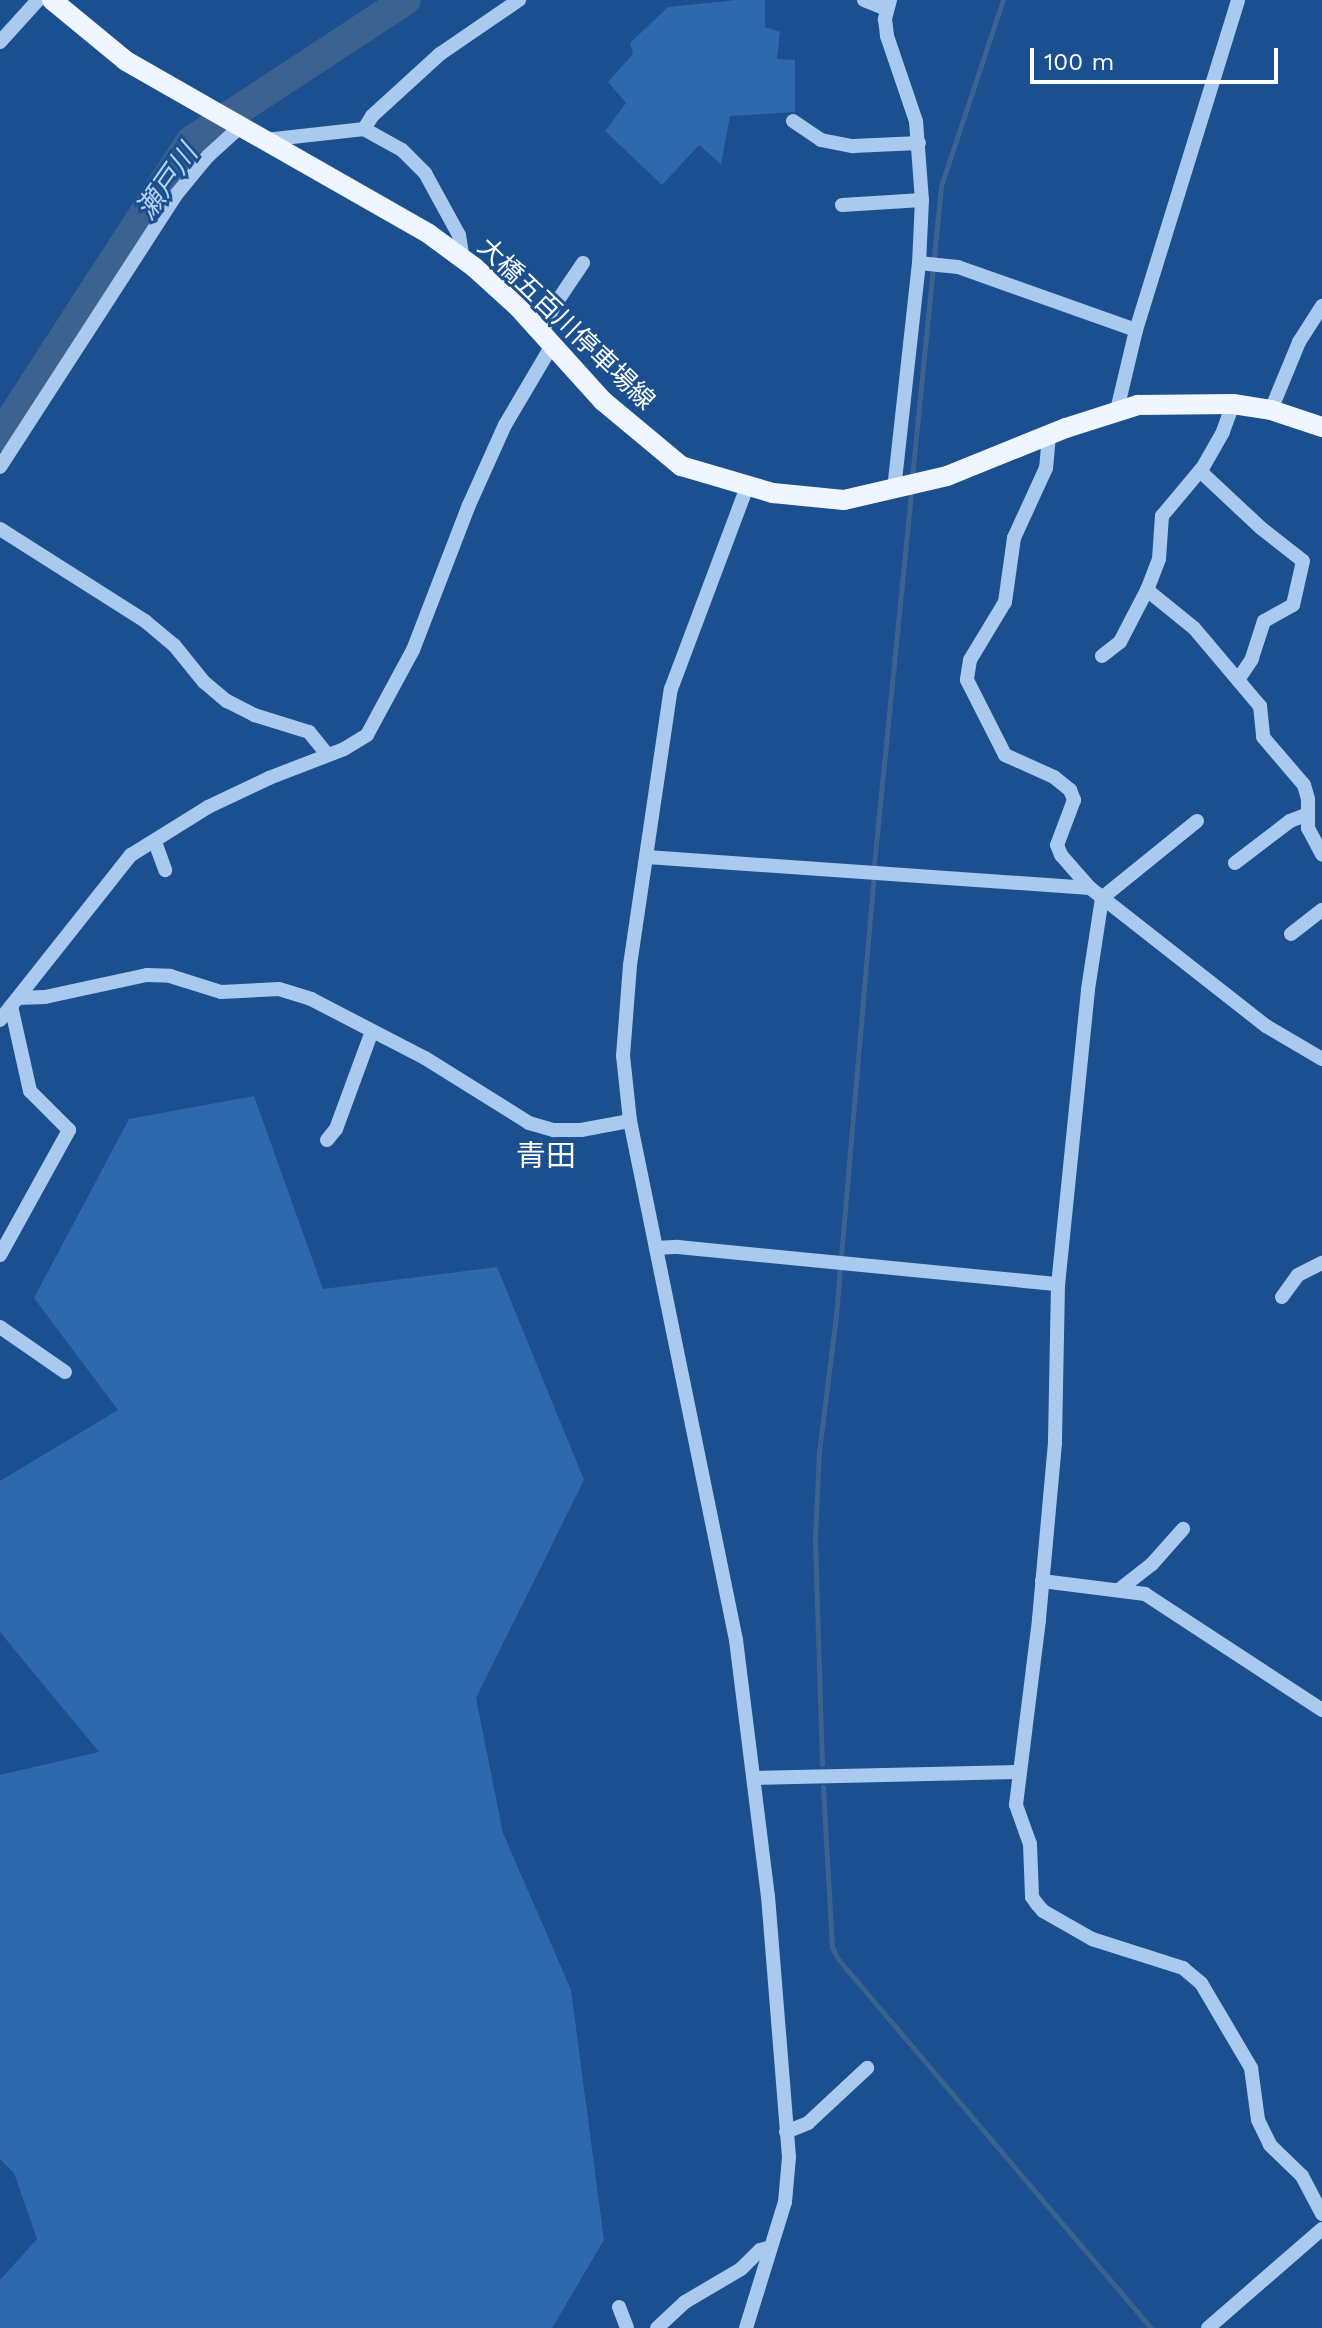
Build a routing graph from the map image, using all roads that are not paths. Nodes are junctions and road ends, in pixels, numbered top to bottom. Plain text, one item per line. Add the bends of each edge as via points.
1 (38, 0) edge
2 (52, 0) edge
3 (519, 0) edge
4 (864, 0) edge
5 (1238, 0) edge
6 (888, 5) edge
7 (0, 42) edge
8 (793, 121) dead end
9 (238, 125) junction
10 (364, 129) junction
11 (264, 140) junction
12 (919, 143) junction
13 (922, 200) junction
14 (842, 205) dead end
15 (463, 259) junction
16 (583, 263) dead end
17 (928, 263) junction
18 (1322, 306) edge
19 (1136, 330) junction
20 (546, 341) junction
21 (1233, 404) junction
22 (1117, 410) junction
23 (1271, 410) junction
24 (1322, 427) edge
25 (1049, 435) junction
26 (0, 467) edge
27 (1200, 471) junction
28 (747, 487) junction
29 (906, 487) junction
30 (0, 529) edge
31 (1147, 590) junction
32 (1102, 656) dead end
33 (1238, 680) junction
34 (327, 754) junction
35 (1306, 815) junction
36 (1197, 821) dead end
37 (155, 842) junction
38 (1322, 854) edge
39 (647, 857) junction
40 (1235, 863) dead end
41 (165, 870) dead end
42 (1090, 888) junction
43 (1102, 898) junction
44 (1322, 910) edge
45 (1291, 934) dead end
46 (14, 1002) junction
47 (0, 1020) edge
48 (372, 1031) junction
49 (1322, 1059) edge
50 (630, 1121) junction
51 (327, 1140) dead end
52 (656, 1248) junction
53 (0, 1255) edge
54 (1322, 1263) edge
55 (1058, 1284) junction
56 (1282, 1297) dead end
57 (0, 1327) edge
58 (65, 1372) dead end
59 (1183, 1529) dead end
60 (1042, 1581) junction
61 (1120, 1589) junction
62 (1322, 1710) edge
63 (1019, 1772) junction
64 (754, 1778) junction
65 (867, 2068) dead end
66 (786, 2132) junction
67 (1322, 2214) edge
68 (1322, 2229) edge
69 (771, 2247) junction
70 (619, 2307) dead end
71 (627, 2328) edge
72 (657, 2328) edge
73 (746, 2328) edge
74 (1208, 2328) edge

1 - 7 street
2 - 9 main road, 大橋五百川停車場線 via 126,61
3 - 10 street via 440,54
4 - 6 street
5 - 19 street
6 - 12 street via 887,36
8 - 12 street via 821,140 842,144
9 - 11 main road, 大橋五百川停車場線
9 - 26 street via 168,206
10 - 11 street
10 - 15 street via 402,150 425,173 459,235
11 - 15 main road, 大橋五百川停車場線 via 429,234
12 - 13 street
13 - 14 street
13 - 17 street
15 - 20 main road, 大橋五百川停車場線 via 518,307
16 - 20 street via 554,306
17 - 19 street
17 - 29 street
18 - 23 street via 1299,342
19 - 22 street
20 - 28 main road, 大橋五百川停車場線 via 603,401 681,466
20 - 34 street via 505,425 400,677 367,735
21 - 22 main road, 大橋五百川停車場線 via 1164,402
21 - 23 main road, 大橋五百川停車場線
21 - 27 street
22 - 25 main road, 大橋五百川停車場線
23 - 24 main road, 大橋五百川停車場線
25 - 29 main road, 大橋五百川停車場線
25 - 42 street via 1046,468 1014,538 1005,602 970,660 967,680 1005,755 1070,790 1074,800 1057,845
27 - 31 street via 1162,516 1159,559
27 - 33 street via 1303,561 1293,605 1264,621 1252,659
28 - 29 main road, 大橋五百川停車場線 via 834,499
28 - 39 street via 671,689
30 - 34 street via 145,621 227,701 309,732
31 - 32 street via 1120,642
31 - 33 street via 1194,628
33 - 35 street via 1260,706 1263,737 1304,785
34 - 37 street via 208,807
35 - 38 street
35 - 40 street
36 - 43 street
37 - 41 street
37 - 46 street via 131,855
39 - 42 street
39 - 50 street via 626,1004 624,1077
42 - 43 street
43 - 49 street via 1266,1026
43 - 55 street
44 - 45 street
46 - 47 street
46 - 48 street via 147,975 170,976 221,992 288,991
46 - 53 street via 30,1091 69,1130
48 - 50 street via 529,1123 581,1130
48 - 51 street via 336,1129
50 - 52 street
52 - 55 street
52 - 64 street via 736,1640
54 - 56 street via 1298,1275
55 - 60 street via 1059,1370
57 - 58 street
59 - 61 street
60 - 61 street
60 - 63 street
61 - 62 street via 1154,1598
63 - 64 street
63 - 67 street via 1016,1805 1030,1844 1032,1897 1043,1911 1092,1939 1183,1968 1201,1983 1251,2068 1258,2120 1270,2145 1302,2176
64 - 66 street
65 - 66 street via 808,2123
66 - 69 street via 785,2202
68 - 74 street
69 - 72 street via 685,2302
69 - 73 street
70 - 71 street

